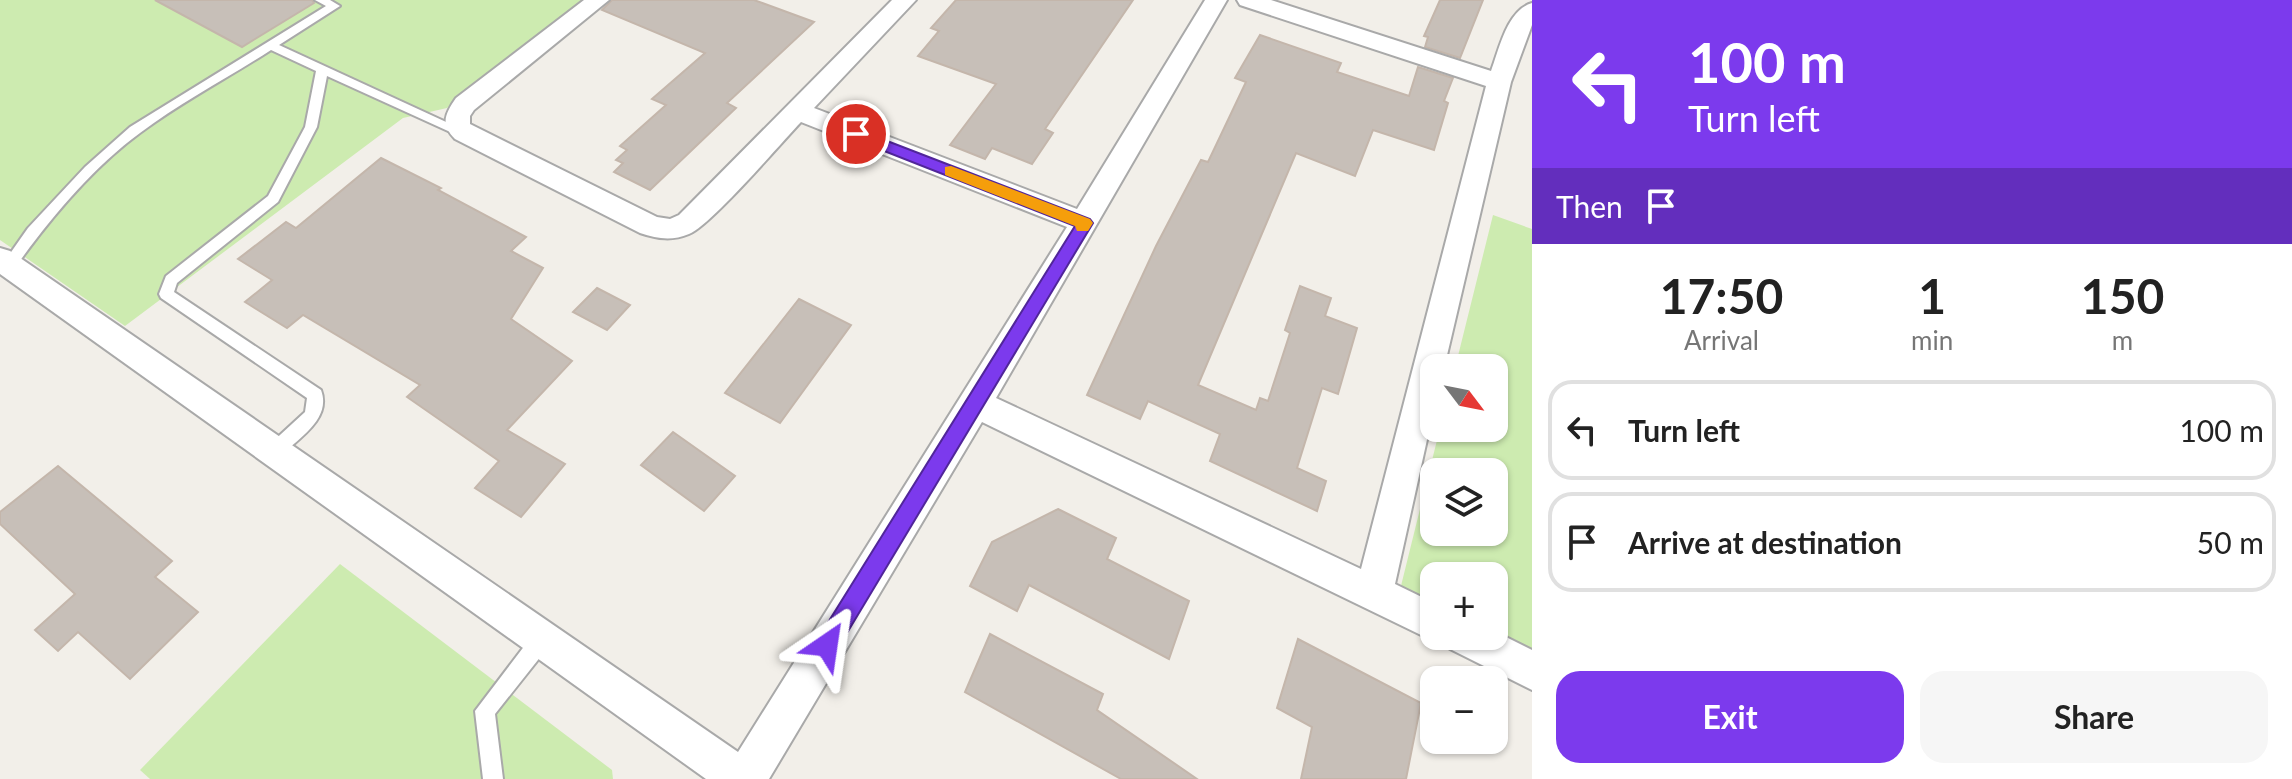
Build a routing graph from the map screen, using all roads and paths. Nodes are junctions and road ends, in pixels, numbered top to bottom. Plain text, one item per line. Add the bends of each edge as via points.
1 (321, 0) edge
2 (598, 0) edge
3 (905, 0) edge
4 (1216, 0) edge
5 (1248, 0) edge
6 (1532, 10) edge
7 (271, 46) junction
8 (322, 69) junction
9 (1499, 82) junction
10 (799, 112) junction
11 (464, 133) junction
12 (1085, 223) junction
13 (4, 262) edge
14 (976, 404) junction
15 (274, 451) junction
16 (1375, 593) junction
17 (1420, 615) edge
18 (542, 639) junction
19 (1491, 650) edge
20 (1532, 671) edge
21 (493, 779) edge
22 (743, 779) edge

1 - 7 lane via 334,6
2 - 11 street via 465,104 457,116
3 - 10 street
4 - 12 street
5 - 9 street
6 - 9 street via 1522,21
7 - 8 lane
7 - 13 lane via 135,130
8 - 11 lane
8 - 15 lane via 311,127 273,199 171,280 166,294 315,395 313,415
9 - 16 street
10 - 11 street via 689,222 665,230
10 - 12 street
12 - 14 street
13 - 15 street
14 - 16 street
14 - 22 street
15 - 18 street
16 - 17 street
18 - 21 lane via 485,711
18 - 22 street
19 - 20 street

